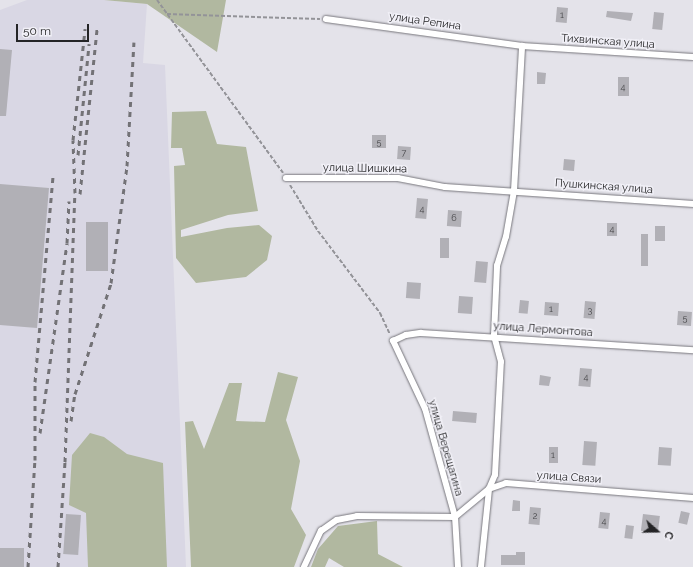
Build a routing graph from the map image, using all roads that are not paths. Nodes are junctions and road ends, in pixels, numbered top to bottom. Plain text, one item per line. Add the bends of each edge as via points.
1 (326, 19) road end
2 (522, 46) junction
3 (693, 58) edge
4 (286, 178) road end
5 (514, 191) junction
6 (693, 204) edge
7 (494, 336) junction
8 (393, 341) joint
9 (693, 350) edge
10 (489, 489) junction
11 (693, 498) edge
12 (455, 517) junction
13 (304, 567) edge
14 (458, 567) edge
15 (481, 567) edge

1 - 2 lane, улица Репина
2 - 3 lane, Тихвинская улица
2 - 5 lane
4 - 5 lane, улица Шишкина via 398,178 445,186
5 - 6 lane, Пушкинская улица
5 - 7 lane via 506,237 497,266
7 - 8 lane, улица Лермонтова via 421,333 406,335
7 - 9 lane, улица Лермонтова
7 - 10 lane via 501,362 495,476
8 - 12 lane, улица Верещагина via 425,409
10 - 11 lane, улица Связи via 506,484
10 - 12 lane, улица Связи
10 - 15 lane
12 - 13 lane via 357,516 337,520 321,531
12 - 14 lane, улица Верещагина

